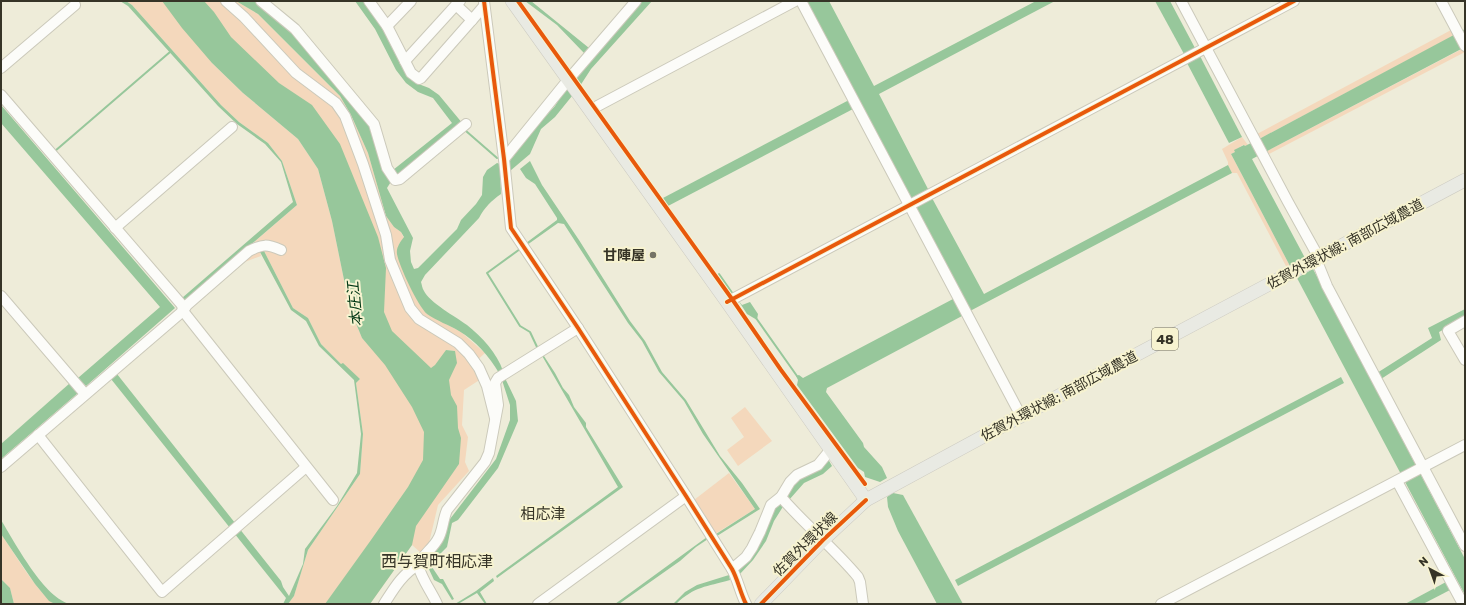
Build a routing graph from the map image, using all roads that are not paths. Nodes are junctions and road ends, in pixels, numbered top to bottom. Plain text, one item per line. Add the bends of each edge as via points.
1 (226, 1) edge
2 (261, 1) edge
3 (369, 1) edge
4 (411, 1) edge
5 (512, 1) edge
6 (636, 1) edge
7 (795, 1) edge
8 (802, 1) edge
9 (1181, 1) edge
10 (1294, 1) edge
11 (1441, 1) edge
12 (458, 3) edge
13 (484, 4) edge
14 (76, 5) dead end
15 (472, 20) junction
16 (387, 26) junction
17 (1465, 46) edge
18 (1206, 48) junction
19 (405, 61) junction
20 (1, 68) edge
21 (568, 80) junction
22 (1, 95) edge
23 (590, 110) junction
24 (466, 124) dead end
25 (232, 127) dead end
26 (504, 159) junction
27 (1465, 180) edge
28 (910, 206) junction
29 (115, 228) junction
30 (281, 250) dead end
31 (1317, 258) junction
32 (1, 296) edge
33 (727, 302) junction
34 (182, 311) junction
35 (1465, 321) edge
36 (578, 328) junction
37 (1465, 360) edge
38 (86, 394) junction
39 (1021, 416) junction
40 (495, 418) junction
41 (38, 435) junction
42 (1465, 445) edge
43 (832, 450) junction
44 (1, 467) edge
45 (1423, 467) junction
46 (306, 468) junction
47 (1398, 480) junction
48 (686, 496) junction
49 (781, 497) junction
50 (333, 500) dead end
51 (866, 500) junction
52 (824, 540) junction
53 (1465, 546) edge
54 (418, 565) junction
55 (732, 569) junction
56 (384, 604) edge
57 (438, 604) edge
58 (538, 604) edge
59 (746, 604) edge
60 (761, 604) edge
61 (863, 604) edge
62 (1161, 604) edge
63 (1463, 604) edge

1 - 40 street via 296,73 336,103 345,116 386,235 390,260 410,308 419,319 458,343 469,354 487,386
2 - 24 street via 295,29 374,124 387,168 395,180 400,179
3 - 16 street
4 - 16 street
5 - 21 main road
6 - 21 street
7 - 23 street
8 - 28 street
9 - 18 street
10 - 18 street
11 - 17 street
12 - 15 street
12 - 19 street
13 - 15 street
13 - 26 street
14 - 20 street
15 - 19 street via 422,78 416,78
16 - 19 street
18 - 28 street
18 - 31 street
21 - 23 main road
21 - 26 street
22 - 29 street
23 - 33 main road
25 - 29 street
26 - 36 street via 511,228
27 - 31 main road, 佐賀外環状線; 南部広域農道 / 48
28 - 33 street
28 - 39 street
29 - 34 street via 182,305
30 - 34 street via 269,245 249,251
31 - 39 main road, 佐賀外環状線; 南部広域農道 / 48
31 - 45 street via 1327,286
32 - 38 street
33 - 43 main road
34 - 38 street
34 - 46 street
35 - 37 street via 1448,331
36 - 40 street via 502,375 495,384 498,405
36 - 48 street
38 - 41 street
39 - 51 main road, 佐賀外環状線; 南部広域農道 / 48
40 - 54 street via 485,462 447,510 439,538
41 - 44 street
41 - 46 street via 162,592
42 - 45 street
43 - 49 street via 813,469 797,475
43 - 51 main road
45 - 47 street
45 - 53 street
46 - 50 street
47 - 62 street
47 - 63 street
48 - 55 street
48 - 58 street
49 - 52 street via 798,517
49 - 55 street via 771,505 746,557
51 - 52 main road, 佐賀外環状線 / 48
52 - 60 main road, 佐賀外環状線 / 48
52 - 61 street via 858,577
54 - 56 street via 398,583
54 - 57 street via 424,582
55 - 59 street

